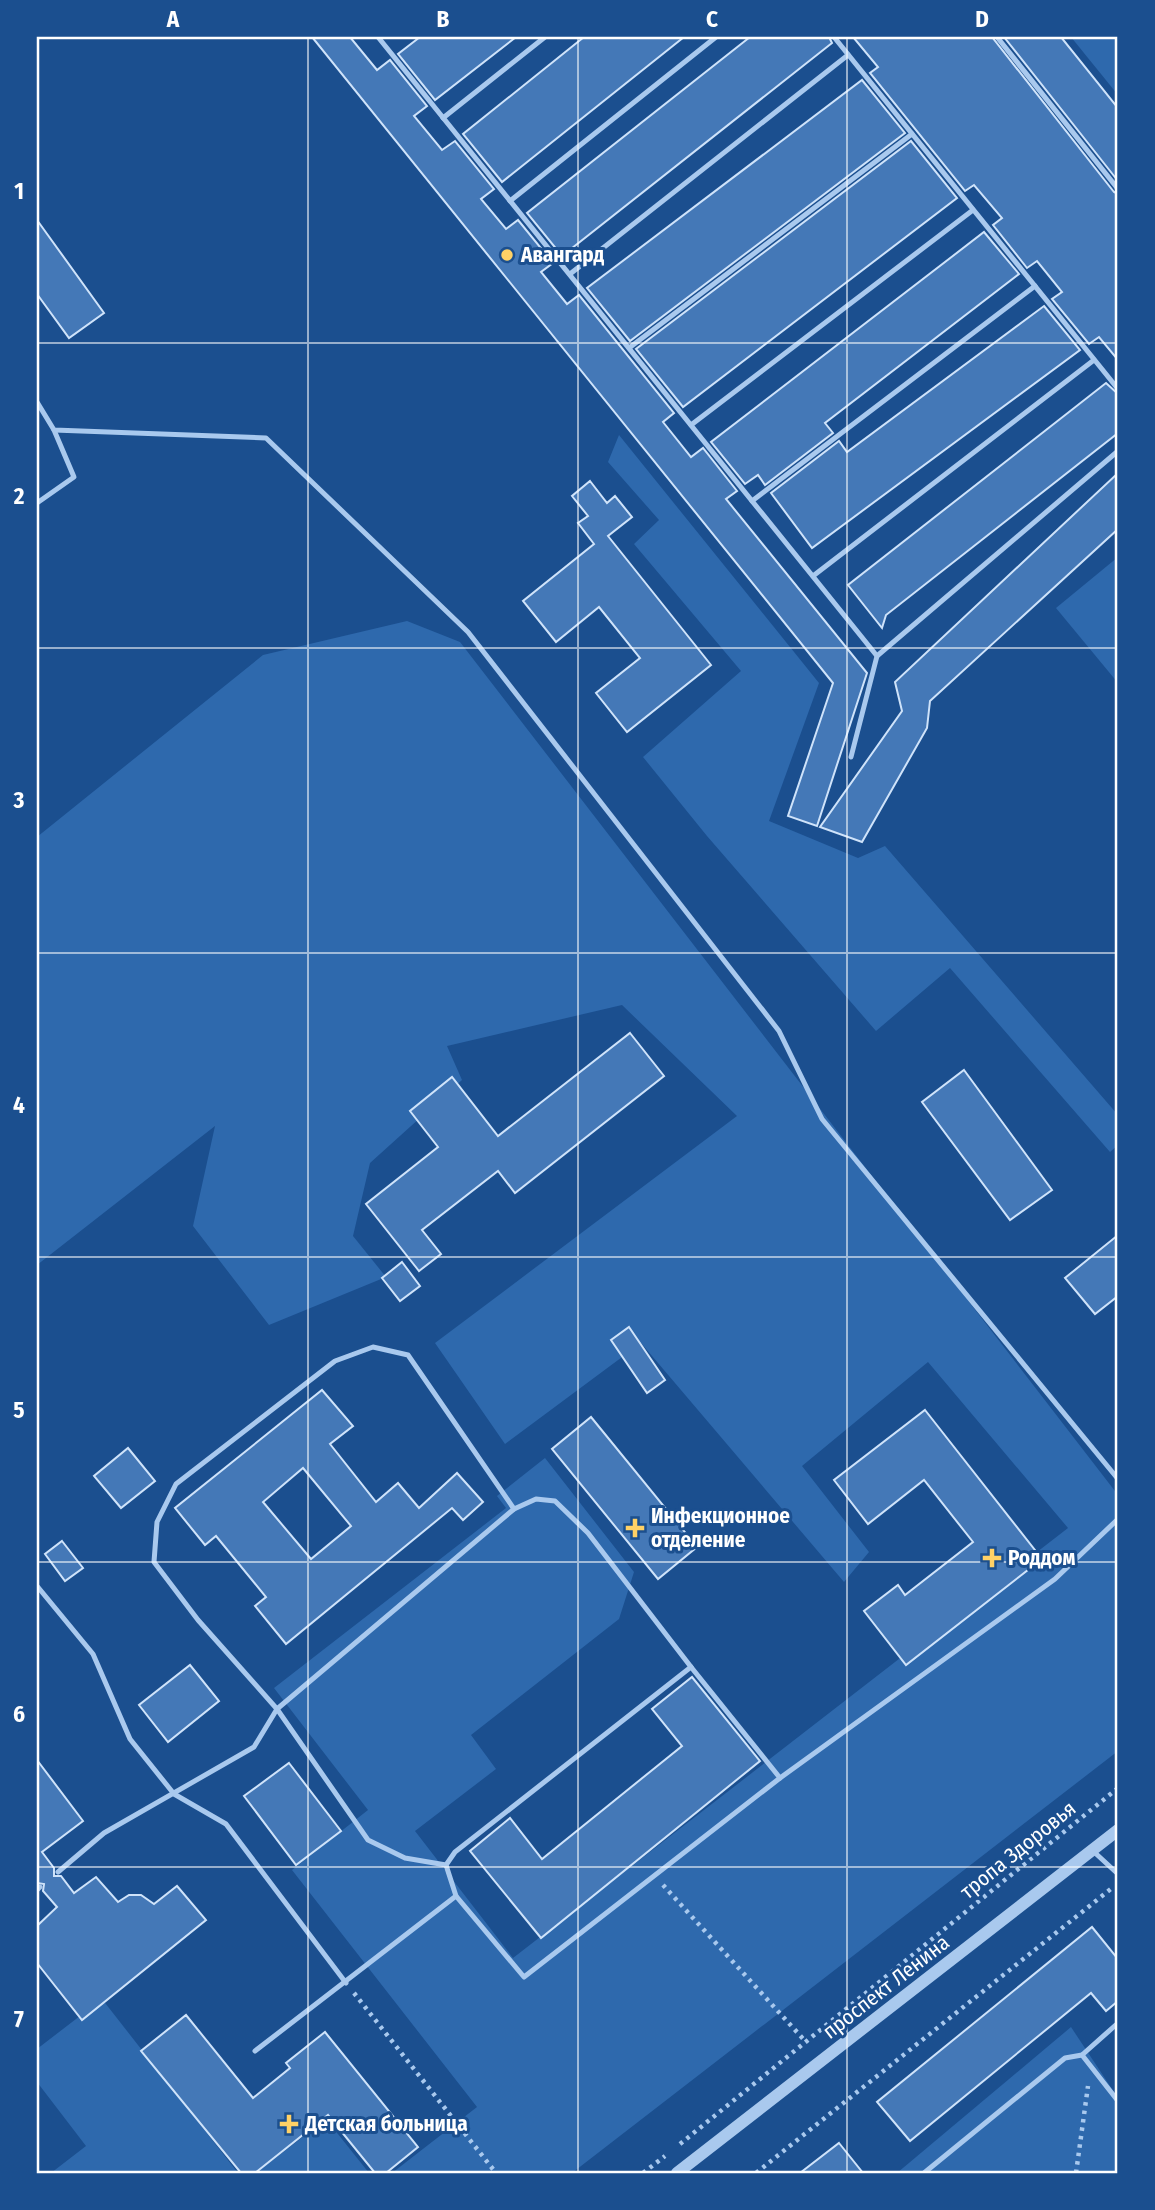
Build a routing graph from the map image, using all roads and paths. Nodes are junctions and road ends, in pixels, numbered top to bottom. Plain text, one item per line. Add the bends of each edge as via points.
1 (378, 37) edge
2 (390, 37) edge
3 (545, 37) edge
4 (716, 37) edge
5 (834, 37) edge
6 (997, 37) edge
7 (383, 43) junction
8 (848, 55) junction
9 (443, 118) junction
10 (912, 134) junction
11 (1118, 189) edge
12 (510, 201) junction
13 (973, 210) junction
14 (570, 274) junction
15 (1035, 286) junction
16 (629, 348) junction
17 (1094, 360) junction
18 (1118, 389) edge
19 (37, 402) edge
20 (691, 425) junction
21 (54, 430) junction
22 (1118, 452) edge
23 (752, 501) junction
24 (37, 503) edge
25 (813, 576) junction
26 (877, 656) junction
27 (850, 757) dead end
28 (1118, 1479) edge
29 (514, 1509) junction
30 (1118, 1519) edge
31 (37, 1586) edge
32 (691, 1667) junction
33 (277, 1709) junction
34 (780, 1778) junction
35 (1118, 1788) edge
36 (174, 1794) junction
37 (1118, 1830) edge
38 (1093, 1851) junction
39 (446, 1866) junction
40 (58, 1872) dead end
41 (1118, 1874) edge
42 (655, 1875) junction
43 (1118, 1883) edge
44 (456, 1896) junction
45 (346, 1983) junction
46 (1118, 2024) edge
47 (806, 2042) junction
48 (255, 2052) dead end
49 (1082, 2056) junction
50 (1090, 2066) junction
51 (1118, 2101) edge
52 (676, 2147) dead end
53 (665, 2156) dead end
54 (496, 2173) edge
55 (643, 2173) edge
56 (677, 2173) edge
57 (756, 2173) edge
58 (924, 2173) edge
59 (1076, 2173) edge

1 - 7 lane
2 - 7 lane
3 - 9 lane
4 - 12 lane
5 - 8 lane
6 - 11 lane
7 - 9 lane
8 - 10 lane
8 - 14 lane
9 - 12 lane
10 - 13 lane
10 - 16 lane
12 - 14 lane
13 - 15 lane
13 - 20 lane
14 - 16 lane
15 - 17 lane
15 - 23 lane
16 - 20 lane
17 - 18 lane
17 - 25 lane
19 - 21 lane
20 - 23 lane
21 - 24 lane via 74,477
21 - 28 lane via 266,438 468,632 779,1031 822,1119
22 - 26 lane
23 - 25 lane
25 - 26 lane
26 - 27 lane
29 - 32 lane via 536,1499 555,1501 588,1533
29 - 33 lane
29 - 33 lane via 408,1355 373,1347 335,1361 176,1484 157,1522 154,1562
30 - 34 lane via 1055,1579
31 - 36 lane via 93,1654 130,1739
32 - 34 lane
32 - 39 lane via 455,1852
33 - 36 lane via 254,1746
33 - 39 lane via 368,1840 405,1858
34 - 42 lane
35 - 47 path, тропа Здоровья
36 - 40 lane via 104,1833
36 - 45 lane via 226,1824
37 - 38 street, проспект Ленина
38 - 41 lane
38 - 56 street, проспект Ленина
39 - 44 lane
42 - 44 lane via 524,1977
42 - 47 path
43 - 57 path
44 - 45 lane
45 - 48 lane
45 - 54 path
46 - 49 lane
47 - 52 path, тропа Здоровья
49 - 50 lane
49 - 58 lane via 1065,2058
50 - 51 lane
50 - 59 path
53 - 55 path

